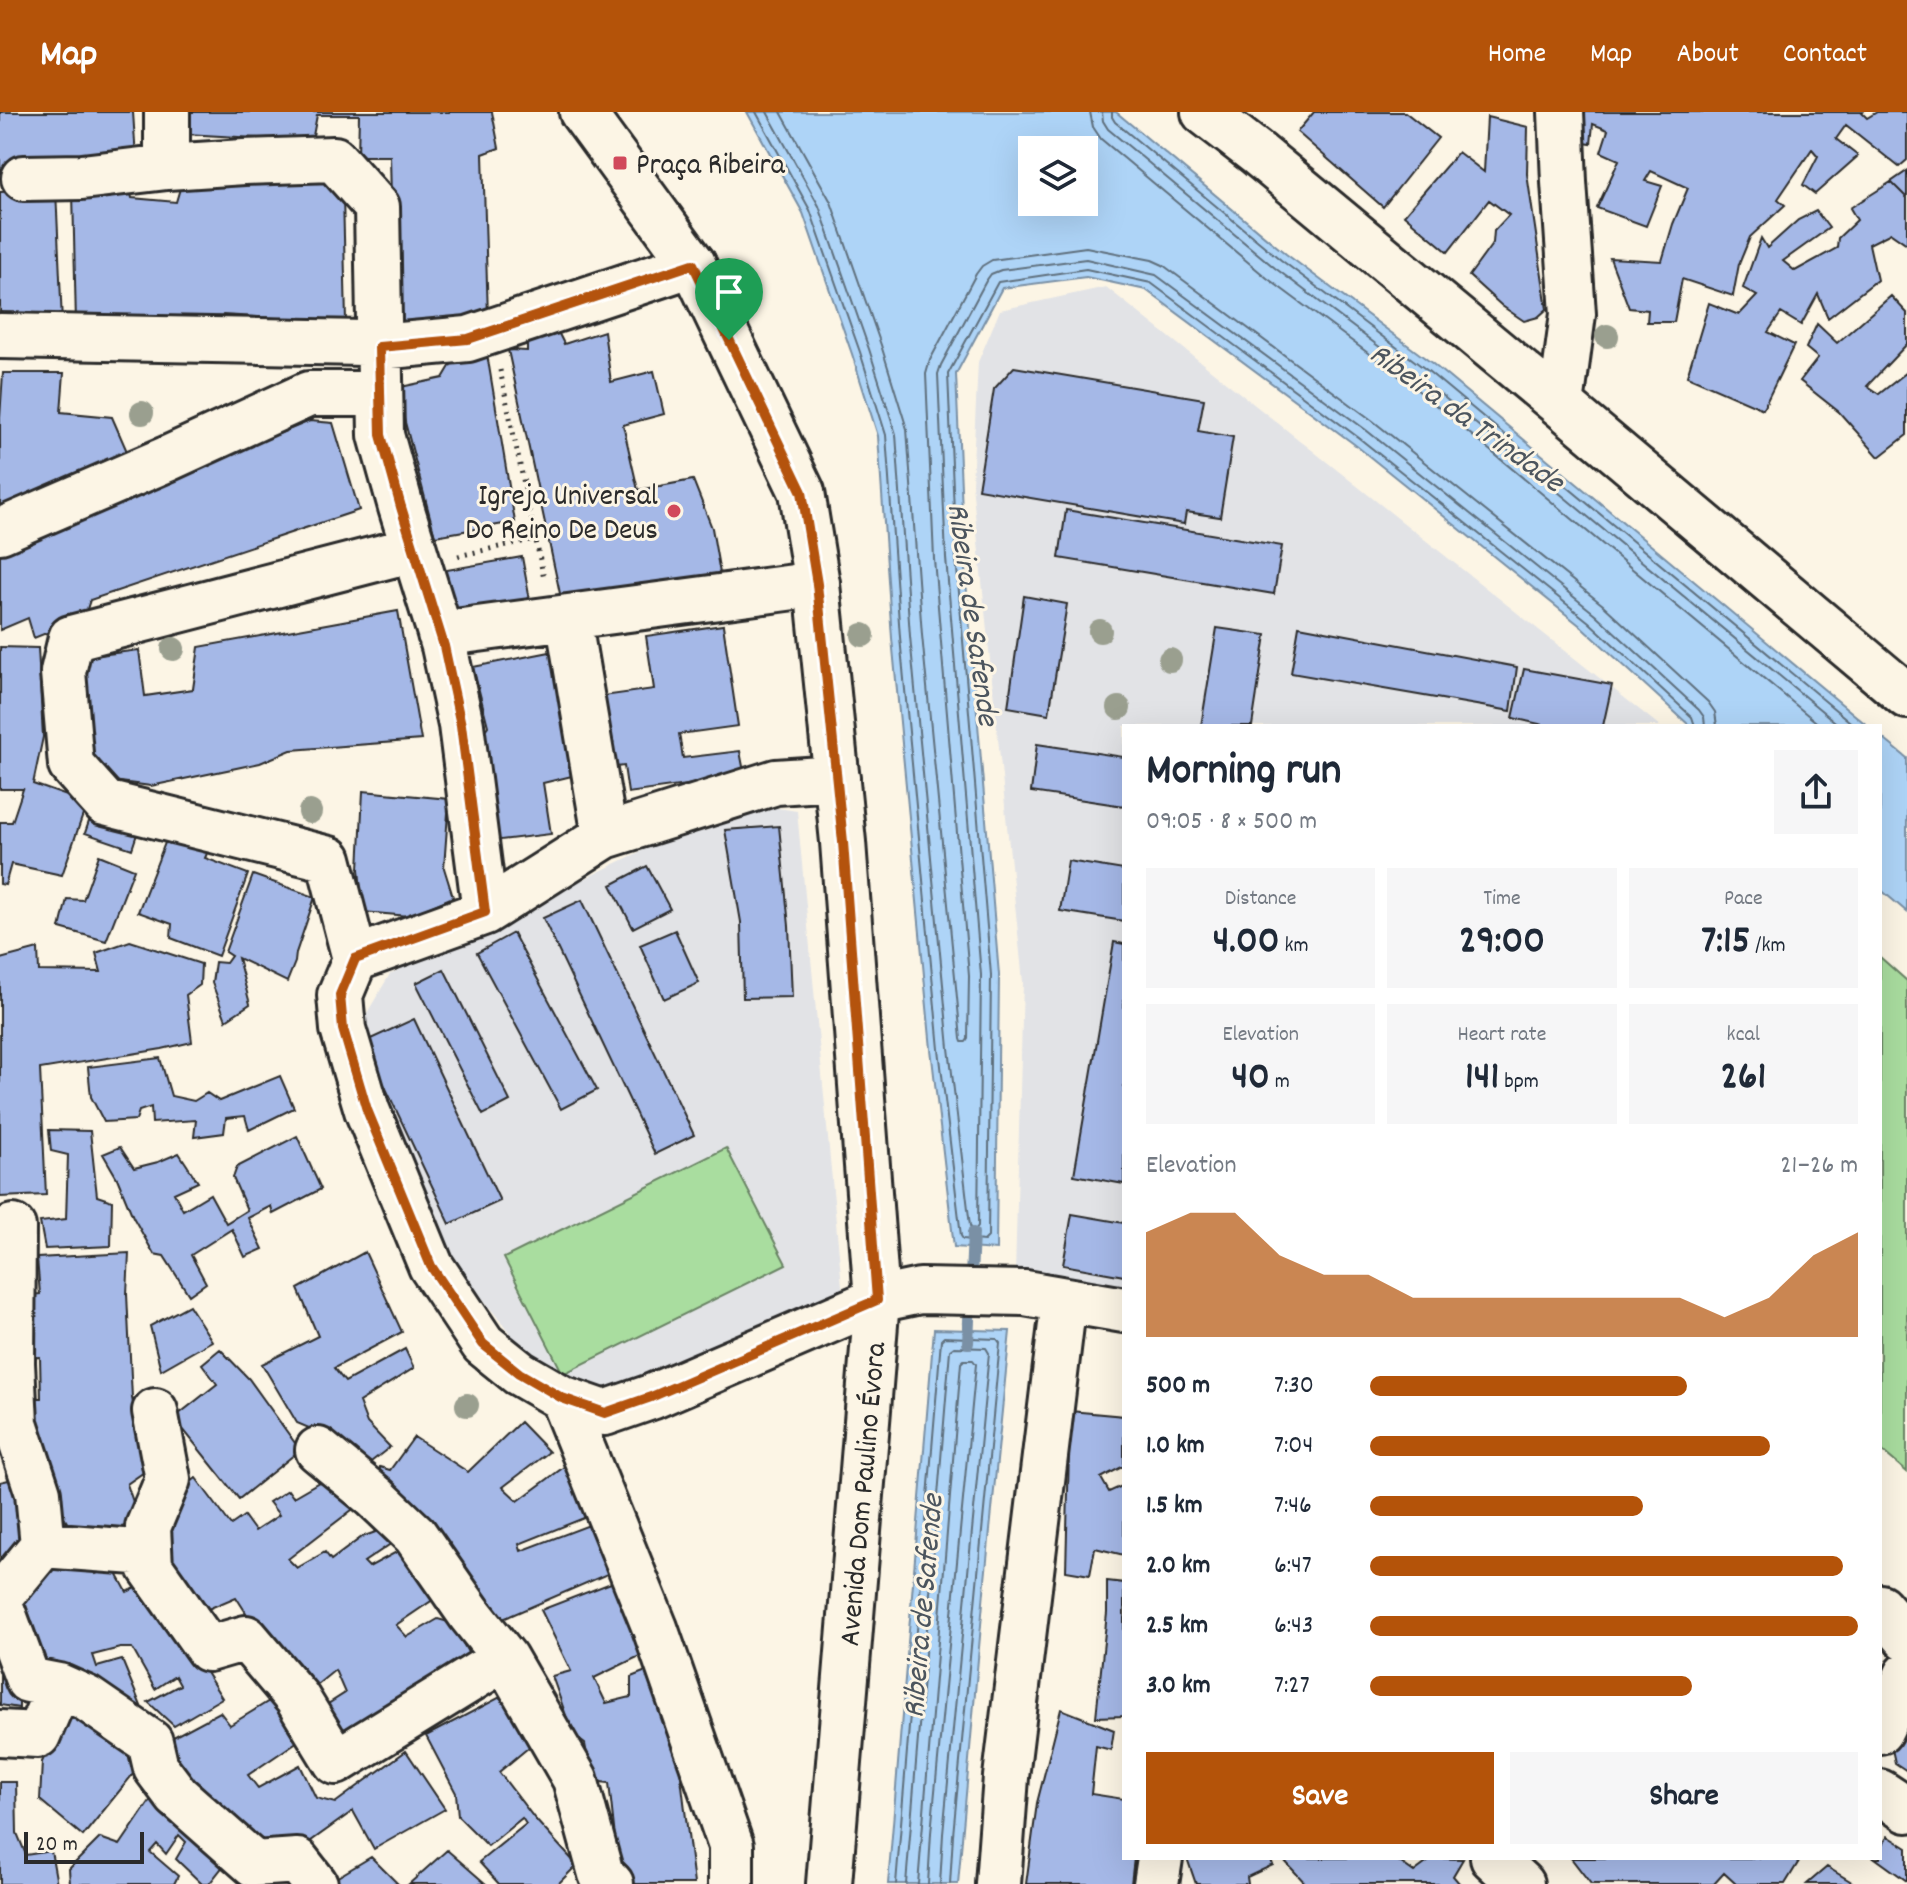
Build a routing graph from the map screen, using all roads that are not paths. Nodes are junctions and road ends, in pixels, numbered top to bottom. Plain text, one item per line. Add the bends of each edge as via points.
1 (167, 112) edge
2 (582, 112) edge
3 (1204, 112) edge
4 (1561, 112) edge
5 (167, 167) junction
6 (24, 178) dead end
7 (693, 264) junction
8 (0, 336) edge
9 (379, 347) junction
10 (380, 394) junction
11 (1561, 405) junction
12 (0, 531) edge
13 (416, 557) junction
14 (817, 584) junction
15 (560, 618) junction
16 (440, 634) junction
17 (1907, 696) edge
18 (837, 778) junction
19 (605, 836) junction
20 (485, 912) junction
21 (355, 959) junction
22 (13, 1227) dead end
23 (1045, 1296) junction
24 (877, 1300) junction
25 (1122, 1310) edge
26 (6, 1362) edge
27 (562, 1398) junction
28 (155, 1411) dead end
29 (318, 1450) dead end
30 (43, 1545) junction
31 (149, 1553) junction
32 (0, 1597) edge
33 (0, 1604) edge
34 (1882, 1609) edge
35 (1907, 1639) edge
36 (505, 1658) junction
37 (1907, 1675) edge
38 (59, 1686) junction
39 (1882, 1727) edge
40 (0, 1733) edge
41 (1882, 1793) edge
42 (1907, 1810) edge
43 (1160, 1860) edge
44 (315, 1884) edge
45 (611, 1884) edge
46 (731, 1884) edge
47 (829, 1884) edge
48 (998, 1884) edge
49 (1156, 1884) edge

1 - 5 street
2 - 7 street, Avenida Dom Paulino Évora
3 - 11 street
4 - 11 street via 1573,314
5 - 6 street
5 - 9 street via 334,159 377,207
7 - 9 street via 468,339
7 - 14 street, Avenida Dom Paulino Évora via 802,492
8 - 9 street
9 - 10 street
10 - 12 street via 309,394
10 - 13 street via 381,435
11 - 17 street
13 - 16 street
13 - 21 street via 71,638 63,672 71,765 105,803 329,859
14 - 15 street
14 - 18 street, Avenida Dom Paulino Évora
15 - 16 street
15 - 19 street
16 - 20 street via 461,725
18 - 19 street via 776,782
18 - 24 street, Avenida Dom Paulino Évora
19 - 20 street
20 - 21 street
21 - 27 street via 340,995 343,1029 367,1110 431,1266 483,1344
22 - 26 street
23 - 24 street via 920,1291
23 - 25 street
23 - 48 street
24 - 27 street via 605,1413
24 - 47 street, Avenida Dom Paulino Évora
26 - 30 street via 15,1423 38,1493
27 - 46 street via 655,1628 731,1846
28 - 31 street via 168,1479 148,1527
29 - 36 street via 415,1535
30 - 31 street
30 - 32 street
31 - 36 street via 150,1567 208,1649 246,1638 297,1698 336,1762
33 - 38 street via 28,1680
34 - 35 street
36 - 45 street via 575,1779 601,1874
37 - 39 street
38 - 40 street via 38,1735
38 - 44 street via 150,1742 156,1768 177,1796 254,1864 297,1861
41 - 42 street
43 - 49 street

